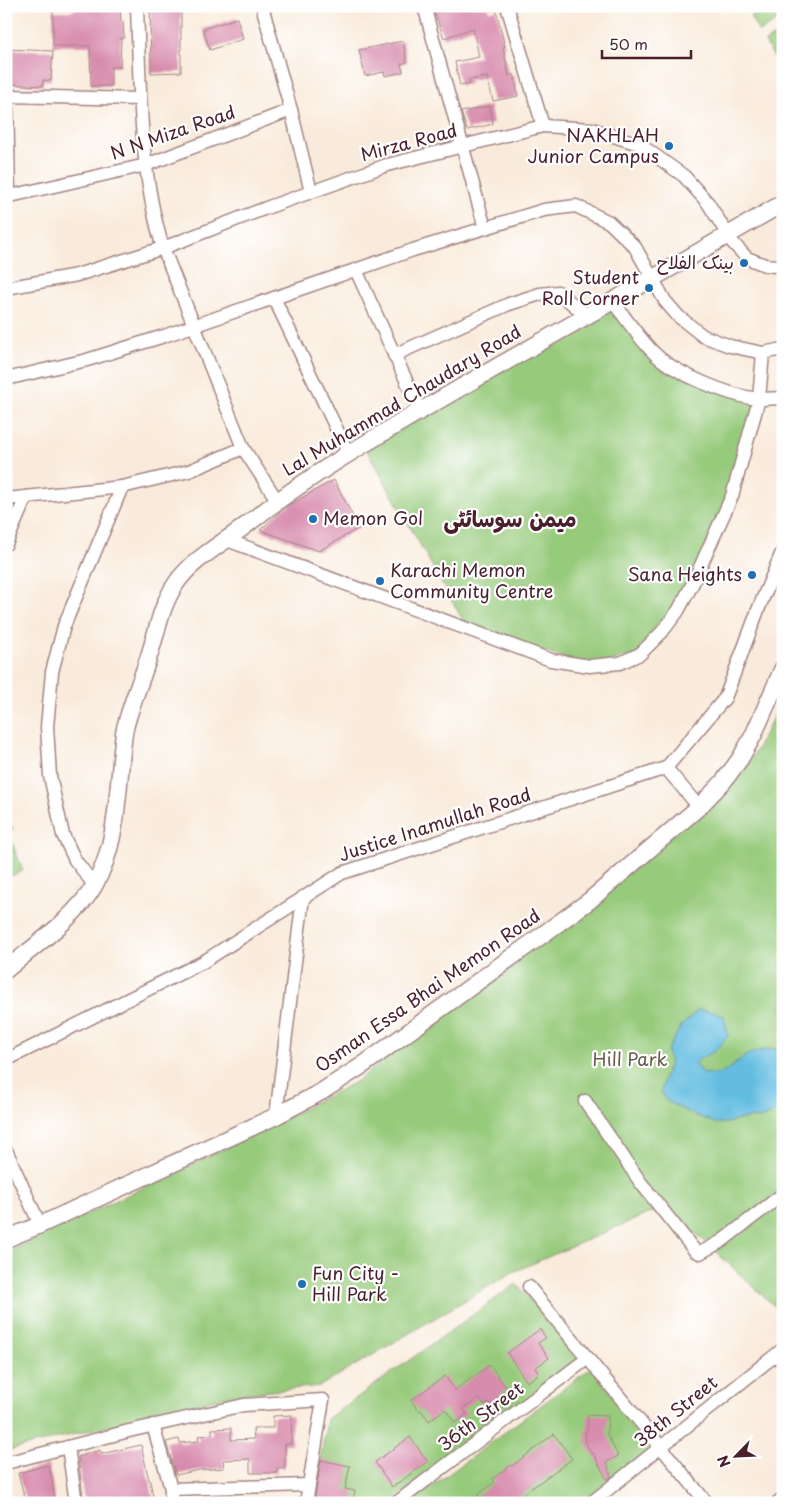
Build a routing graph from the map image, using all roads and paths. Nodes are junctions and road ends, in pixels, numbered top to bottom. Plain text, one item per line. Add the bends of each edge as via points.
1 (137, 6) edge
2 (262, 6) edge
3 (424, 6) edge
4 (507, 6) edge
5 (6, 96) edge
6 (140, 99) junction
7 (291, 110) junction
8 (543, 126) junction
9 (462, 147) junction
10 (146, 164) junction
11 (311, 192) junction
12 (8, 196) edge
13 (782, 206) edge
14 (485, 228) junction
15 (728, 235) junction
16 (163, 248) junction
17 (783, 264) edge
18 (356, 270) junction
19 (653, 280) junction
20 (6, 288) edge
21 (274, 298) junction
22 (612, 301) junction
23 (586, 315) junction
24 (193, 326) junction
25 (783, 349) edge
26 (763, 353) junction
27 (394, 355) junction
28 (6, 379) edge
29 (783, 398) edge
30 (759, 399) junction
31 (420, 411) junction
32 (243, 448) junction
33 (348, 453) junction
34 (122, 487) junction
35 (26, 497) junction
36 (6, 499) edge
37 (277, 500) junction
38 (227, 540) junction
39 (6, 544) edge
40 (783, 550) edge
41 (783, 668) edge
42 (666, 768) junction
43 (699, 807) junction
44 (94, 886) junction
45 (303, 897) junction
46 (6, 970) edge
47 (6, 1060) edge
48 (585, 1101) dead end
49 (276, 1116) junction
50 (6, 1150) edge
51 (783, 1194) edge
52 (40, 1225) junction
53 (6, 1239) edge
54 (529, 1287) dead end
55 (783, 1349) edge
56 (588, 1358) junction
57 (153, 1425) junction
58 (68, 1446) junction
59 (660, 1447) junction
60 (6, 1463) edge
61 (308, 1484) junction
62 (171, 1489) junction
63 (783, 1498) edge
64 (76, 1503) edge
65 (171, 1503) edge
66 (306, 1503) edge
67 (396, 1503) edge
68 (591, 1503) edge
69 (706, 1503) edge
70 (777, 1503) edge

1 - 6 street
2 - 7 street
3 - 9 street
4 - 8 street
5 - 6 street
5 - 12 street
6 - 10 street
7 - 10 street, N N Miza Road
7 - 11 street
8 - 9 street, Mirza Road
8 - 15 street, Mirza Road via 592,129 639,144 684,176 708,203
9 - 11 street, Mirza Road via 387,164
9 - 14 street
10 - 12 street, N N Miza Road
10 - 16 street via 154,220
11 - 16 street, Mirza Road
13 - 15 street, Lal Muhammad Chaudary Road
14 - 18 street
14 - 19 street via 544,210 576,206 609,222 635,247
15 - 17 street, Mirza Road via 747,258 765,265
15 - 19 street, Lal Muhammad Chaudary Road
16 - 20 street, Mirza Road via 77,275
16 - 24 street
18 - 21 street
18 - 27 street
19 - 22 street, Lal Muhammad Chaudary Road
19 - 26 street via 678,316 703,336
21 - 24 street
21 - 33 street
22 - 23 street, Lal Muhammad Chaudary Road
22 - 30 street via 653,353 678,370 702,382
23 - 27 street via 558,292 540,294 508,304
23 - 31 street, Lal Muhammad Chaudary Road
24 - 28 street via 87,360
24 - 32 street
25 - 26 street
26 - 30 street
27 - 31 street
29 - 30 street
30 - 38 street via 732,496 678,611 640,654 620,663 590,666 551,660
31 - 33 street, Lal Muhammad Chaudary Road
32 - 34 street via 189,471
32 - 37 street
33 - 37 street, Lal Muhammad Chaudary Road
34 - 35 street
34 - 44 street via 64,626 52,672 47,727 50,776 63,835 75,860
35 - 36 street
35 - 39 street
37 - 38 street, Lal Muhammad Chaudary Road
38 - 44 street, Lal Muhammad Chaudary Road via 192,565 175,584 164,606 125,730 114,824 106,862
40 - 42 street via 725,698
41 - 43 street, Osman Essa Bhai Memon Road via 740,759
42 - 43 street
42 - 45 street, Justice Inamullah Road via 342,873
43 - 49 street, Osman Essa Bhai Memon Road via 581,907 363,1065
44 - 46 street, Lal Muhammad Chaudary Road via 81,906
45 - 47 street, Justice Inamullah Road via 203,962
45 - 49 street
48 - 51 street via 641,1183 695,1251 700,1253 722,1241
49 - 52 street, Osman Essa Bhai Memon Road
50 - 52 street
52 - 53 street, Osman Essa Bhai Memon Road
54 - 56 street
55 - 59 street, 38th Street
56 - 59 street
56 - 67 street, 36th Street
57 - 58 street
57 - 61 street via 244,1404 323,1400
57 - 62 street
58 - 60 street
58 - 64 street
59 - 68 street, 38th Street
59 - 69 street
61 - 62 street
61 - 66 street
62 - 65 street
63 - 70 street

